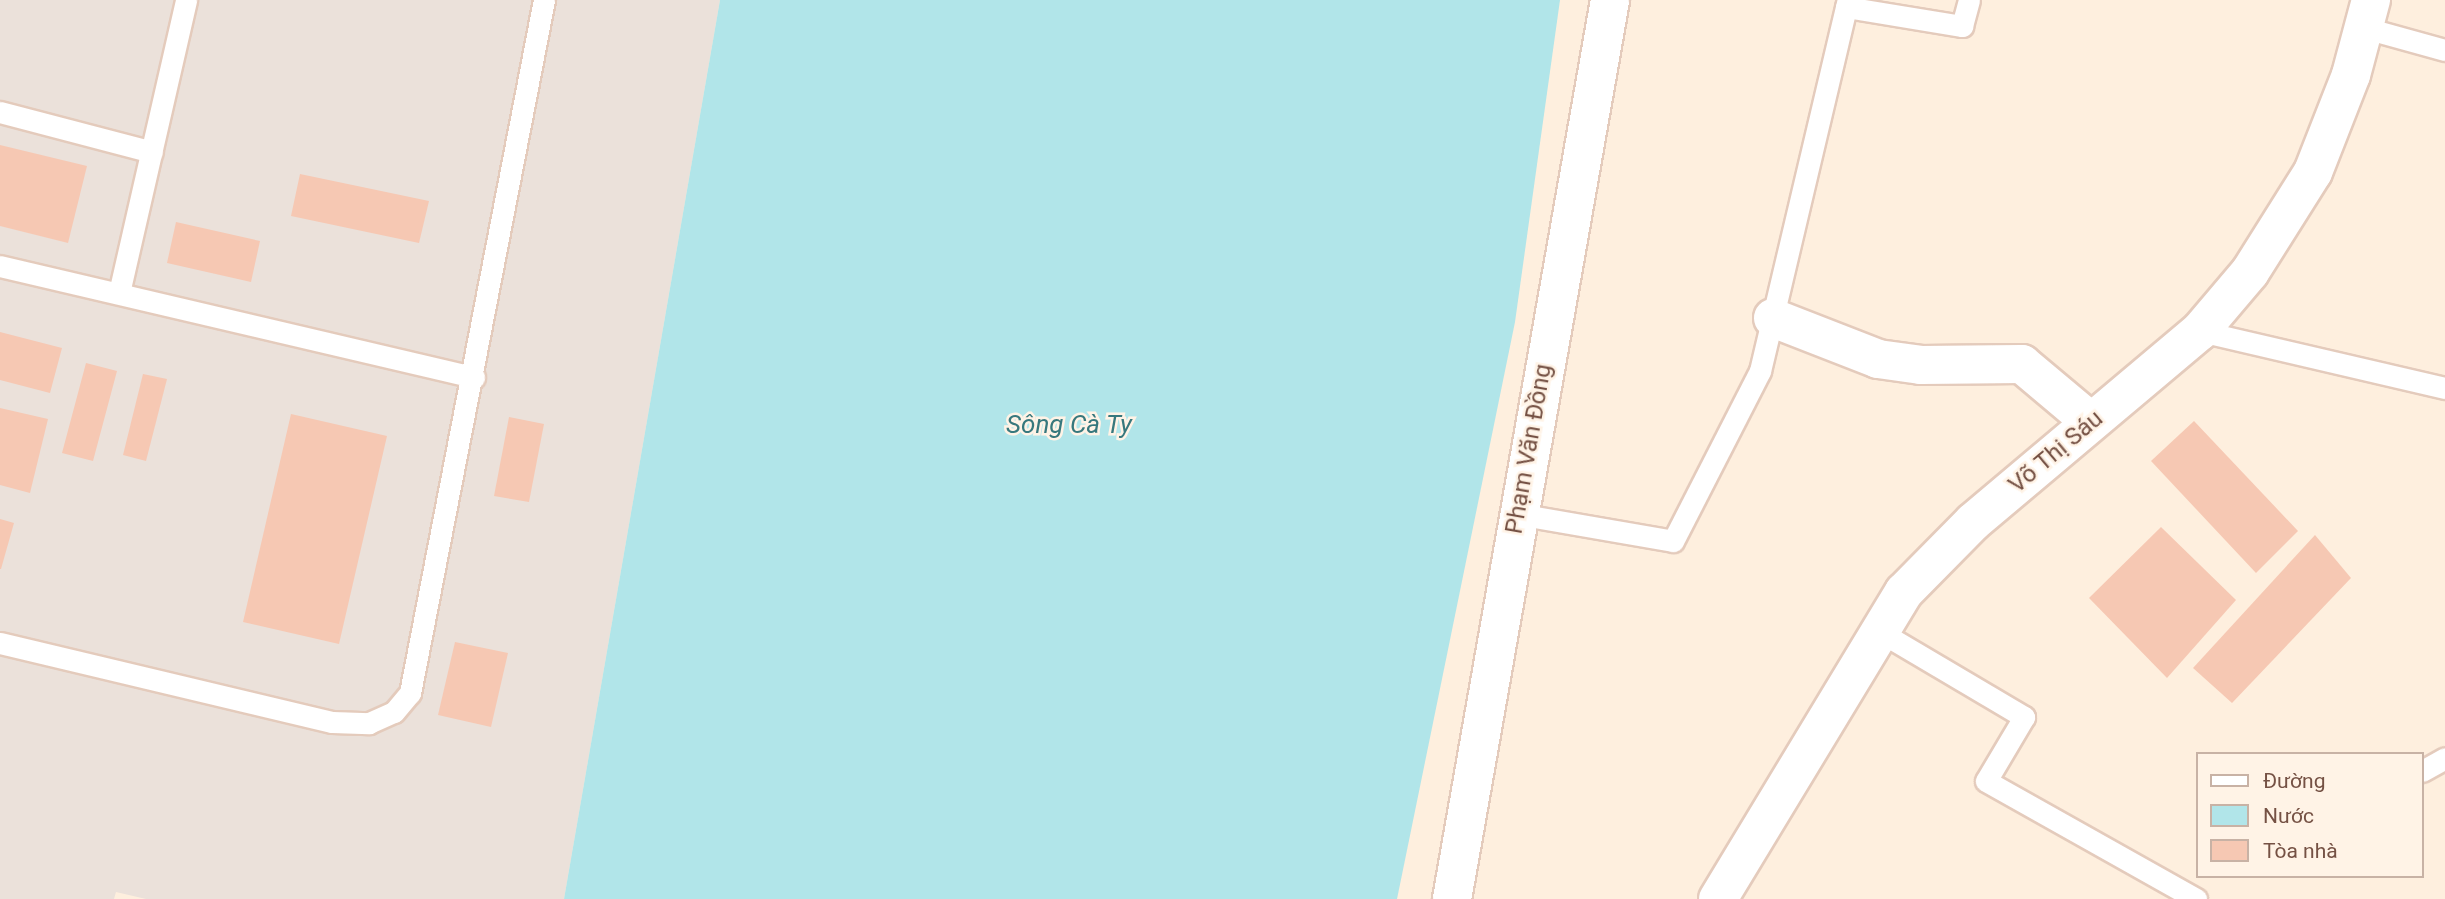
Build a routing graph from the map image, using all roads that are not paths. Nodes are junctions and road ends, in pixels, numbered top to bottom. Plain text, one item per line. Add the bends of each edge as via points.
1 (186, 0) edge
2 (544, 0) edge
3 (1610, 0) edge
4 (1969, 0) edge
5 (1847, 4) edge
6 (2368, 14) edge
7 (2445, 50) edge
8 (0, 112) edge
9 (152, 152) junction
10 (0, 266) edge
11 (119, 293) junction
12 (1773, 317) junction
13 (2200, 331) junction
14 (474, 377) junction
15 (2445, 388) edge
16 (2091, 422) junction
17 (1517, 514) junction
18 (1877, 630) junction
19 (0, 643) edge
20 (2445, 758) edge
21 (2424, 770) edge
22 (1452, 899) edge
23 (1718, 899) edge
24 (2196, 899) edge

1 - 9 lane
2 - 14 lane
3 - 17 street, Phạm Văn Đồng
4 - 5 lane via 1962,26
5 - 12 lane
6 - 7 lane
6 - 13 street, Võ Thị Sáu via 2313,172 2250,272
8 - 9 lane
9 - 11 lane
10 - 11 lane
11 - 14 lane
12 - 16 street via 1878,359 1921,365 2022,364
12 - 17 lane via 1751,392 1673,541
13 - 15 lane
13 - 16 street, Võ Thị Sáu
14 - 19 lane via 410,693 394,712 369,723 332,722
16 - 18 street, Võ Thị Sáu via 1964,531
17 - 22 street, Phạm Văn Đồng
18 - 23 street, Võ Thị Sáu
18 - 24 lane via 2024,717 1986,781
20 - 21 lane

